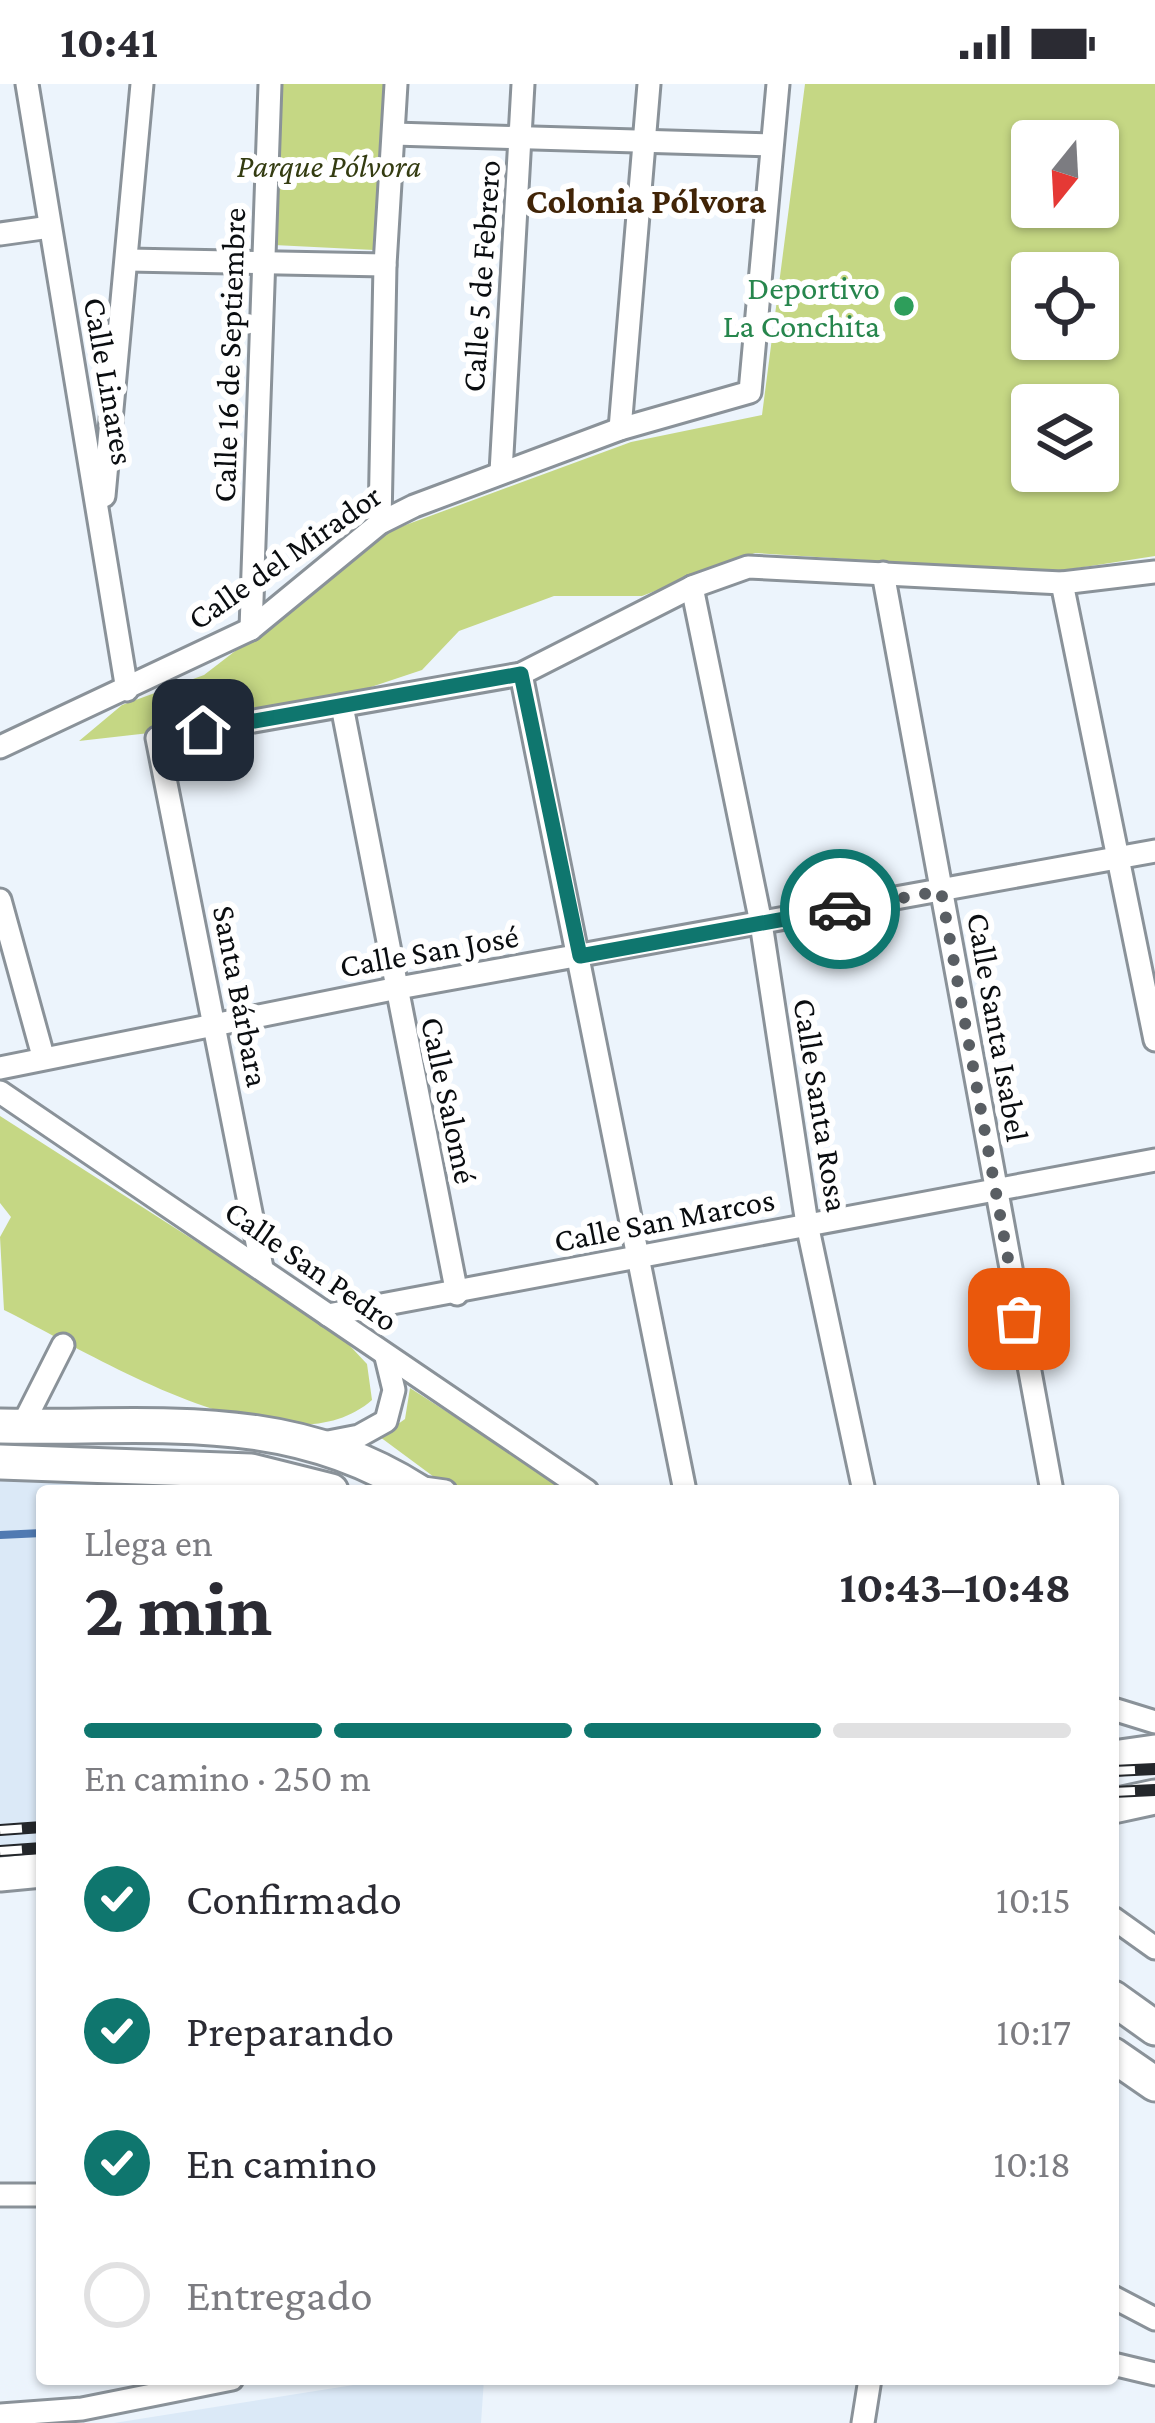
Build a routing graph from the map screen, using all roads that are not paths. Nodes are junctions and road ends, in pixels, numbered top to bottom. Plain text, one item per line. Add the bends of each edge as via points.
1 (27, 84) edge
2 (142, 84) edge
3 (270, 84) edge
4 (396, 84) edge
5 (523, 84) edge
6 (649, 84) edge
7 (778, 84) edge
8 (394, 134) junction
9 (521, 137) junction
10 (646, 141) junction
11 (771, 145) junction
12 (50, 227) junction
13 (0, 234) edge
14 (128, 260) junction
15 (265, 261) junction
16 (385, 265) junction
17 (620, 429) junction
18 (501, 472) junction
19 (101, 520) junction
20 (380, 523) junction
21 (1155, 572) edge
22 (883, 573) junction
23 (1062, 583) junction
24 (692, 587) junction
25 (250, 629) junction
26 (521, 674) junction
27 (127, 690) junction
28 (342, 706) junction
29 (0, 747) edge
30 (1155, 851) edge
31 (1119, 857) junction
32 (941, 891) junction
33 (0, 900) edge
34 (761, 923) junction
35 (580, 956) junction
36 (393, 989) junction
37 (214, 1024) junction
38 (1155, 1040) edge
39 (43, 1056) junction
40 (0, 1068) edge
41 (0, 1092) edge
42 (1155, 1160) edge
43 (994, 1190) junction
44 (807, 1224) junction
45 (636, 1257) junction
46 (262, 1268) junction
47 (457, 1294) junction
48 (328, 1315) junction
49 (63, 1345) dead end
50 (386, 1357) junction
51 (11, 1426) edge
52 (323, 1443) junction
53 (0, 1462) edge
54 (315, 1485) edge
55 (408, 1485) edge
56 (578, 1485) edge
57 (685, 1485) edge
58 (863, 1485) edge
59 (1051, 1485) edge
60 (1119, 1711) edge
61 (1155, 1722) edge
62 (1155, 1752) edge
63 (1119, 1757) edge
64 (1155, 1797) edge
65 (1119, 1806) edge
66 (36, 1872) edge
67 (0, 1874) edge
68 (1119, 1922) edge
69 (1155, 1948) edge
70 (1119, 2002) edge
71 (1155, 2028) edge
72 (1119, 2060) edge
73 (1155, 2084) edge
74 (35, 2195) edge
75 (0, 2199) edge
76 (1119, 2300) edge
77 (1155, 2319) edge
78 (1119, 2365) edge
79 (1155, 2374) edge
80 (208, 2385) edge
81 (869, 2385) edge
82 (0, 2415) edge
83 (82, 2416) edge
84 (863, 2423) edge

1 - 12 street, Calle Linares
2 - 14 street
3 - 15 street, Calle 16 de Septiembre
4 - 8 street
5 - 9 street, Calle 5 de Febrero
6 - 10 street
7 - 11 street
8 - 9 street
8 - 16 street
9 - 10 street
9 - 18 street, Calle 5 de Febrero
10 - 11 street
10 - 17 street
11 - 17 street, Calle del Mirador via 750,392
12 - 13 street
12 - 19 street, Calle Linares
14 - 15 street
14 - 19 street
15 - 16 street
15 - 25 street, Calle 16 de Septiembre
16 - 20 street
17 - 18 street, Calle del Mirador
18 - 20 street, Calle del Mirador
19 - 27 street, Calle Linares
20 - 25 street, Calle del Mirador
21 - 23 street
22 - 23 street
22 - 24 street via 748,567
22 - 32 street, Calle Santa Isabel
23 - 31 street
24 - 26 street
24 - 34 street, Calle Santa Rosa
25 - 27 street, Calle del Mirador
26 - 28 street
26 - 35 street
27 - 29 street, Calle del Mirador
28 - 36 street, Calle Salomé
28 - 37 street, Santa Bárbara via 157,738
30 - 31 street, Calle San José
31 - 32 street, Calle San José
31 - 38 street
32 - 34 street, Calle San José
32 - 43 street, Calle Santa Isabel
33 - 39 street
34 - 35 street, Calle San José
34 - 44 street, Calle Santa Rosa
35 - 36 street, Calle San José
35 - 45 street
36 - 37 street, Calle San José
36 - 47 street, Calle Salomé
37 - 39 street, Calle San José
37 - 46 street, Santa Bárbara
39 - 40 street, Calle San José
41 - 46 street, Calle San Pedro
42 - 43 street, Calle San Marcos
43 - 44 street, Calle San Marcos
43 - 59 street, Calle Santa Isabel
44 - 45 street, Calle San Marcos
44 - 58 street, Calle Santa Rosa
45 - 47 street, Calle San Marcos
45 - 57 street
46 - 48 street, Calle San Pedro
47 - 48 street, Calle San Marcos
48 - 50 street, Calle San Pedro
49 - 51 street
50 - 52 street via 394,1390 386,1421
50 - 56 street, Calle San Pedro
51 - 52 street via 218,1428
52 - 55 street
53 - 54 street via 251,1471
60 - 61 street
62 - 63 street
64 - 65 street
66 - 67 street
68 - 69 street
70 - 71 street
72 - 73 street
74 - 75 street
76 - 77 street
78 - 79 street
80 - 83 street
81 - 84 street
82 - 83 street

